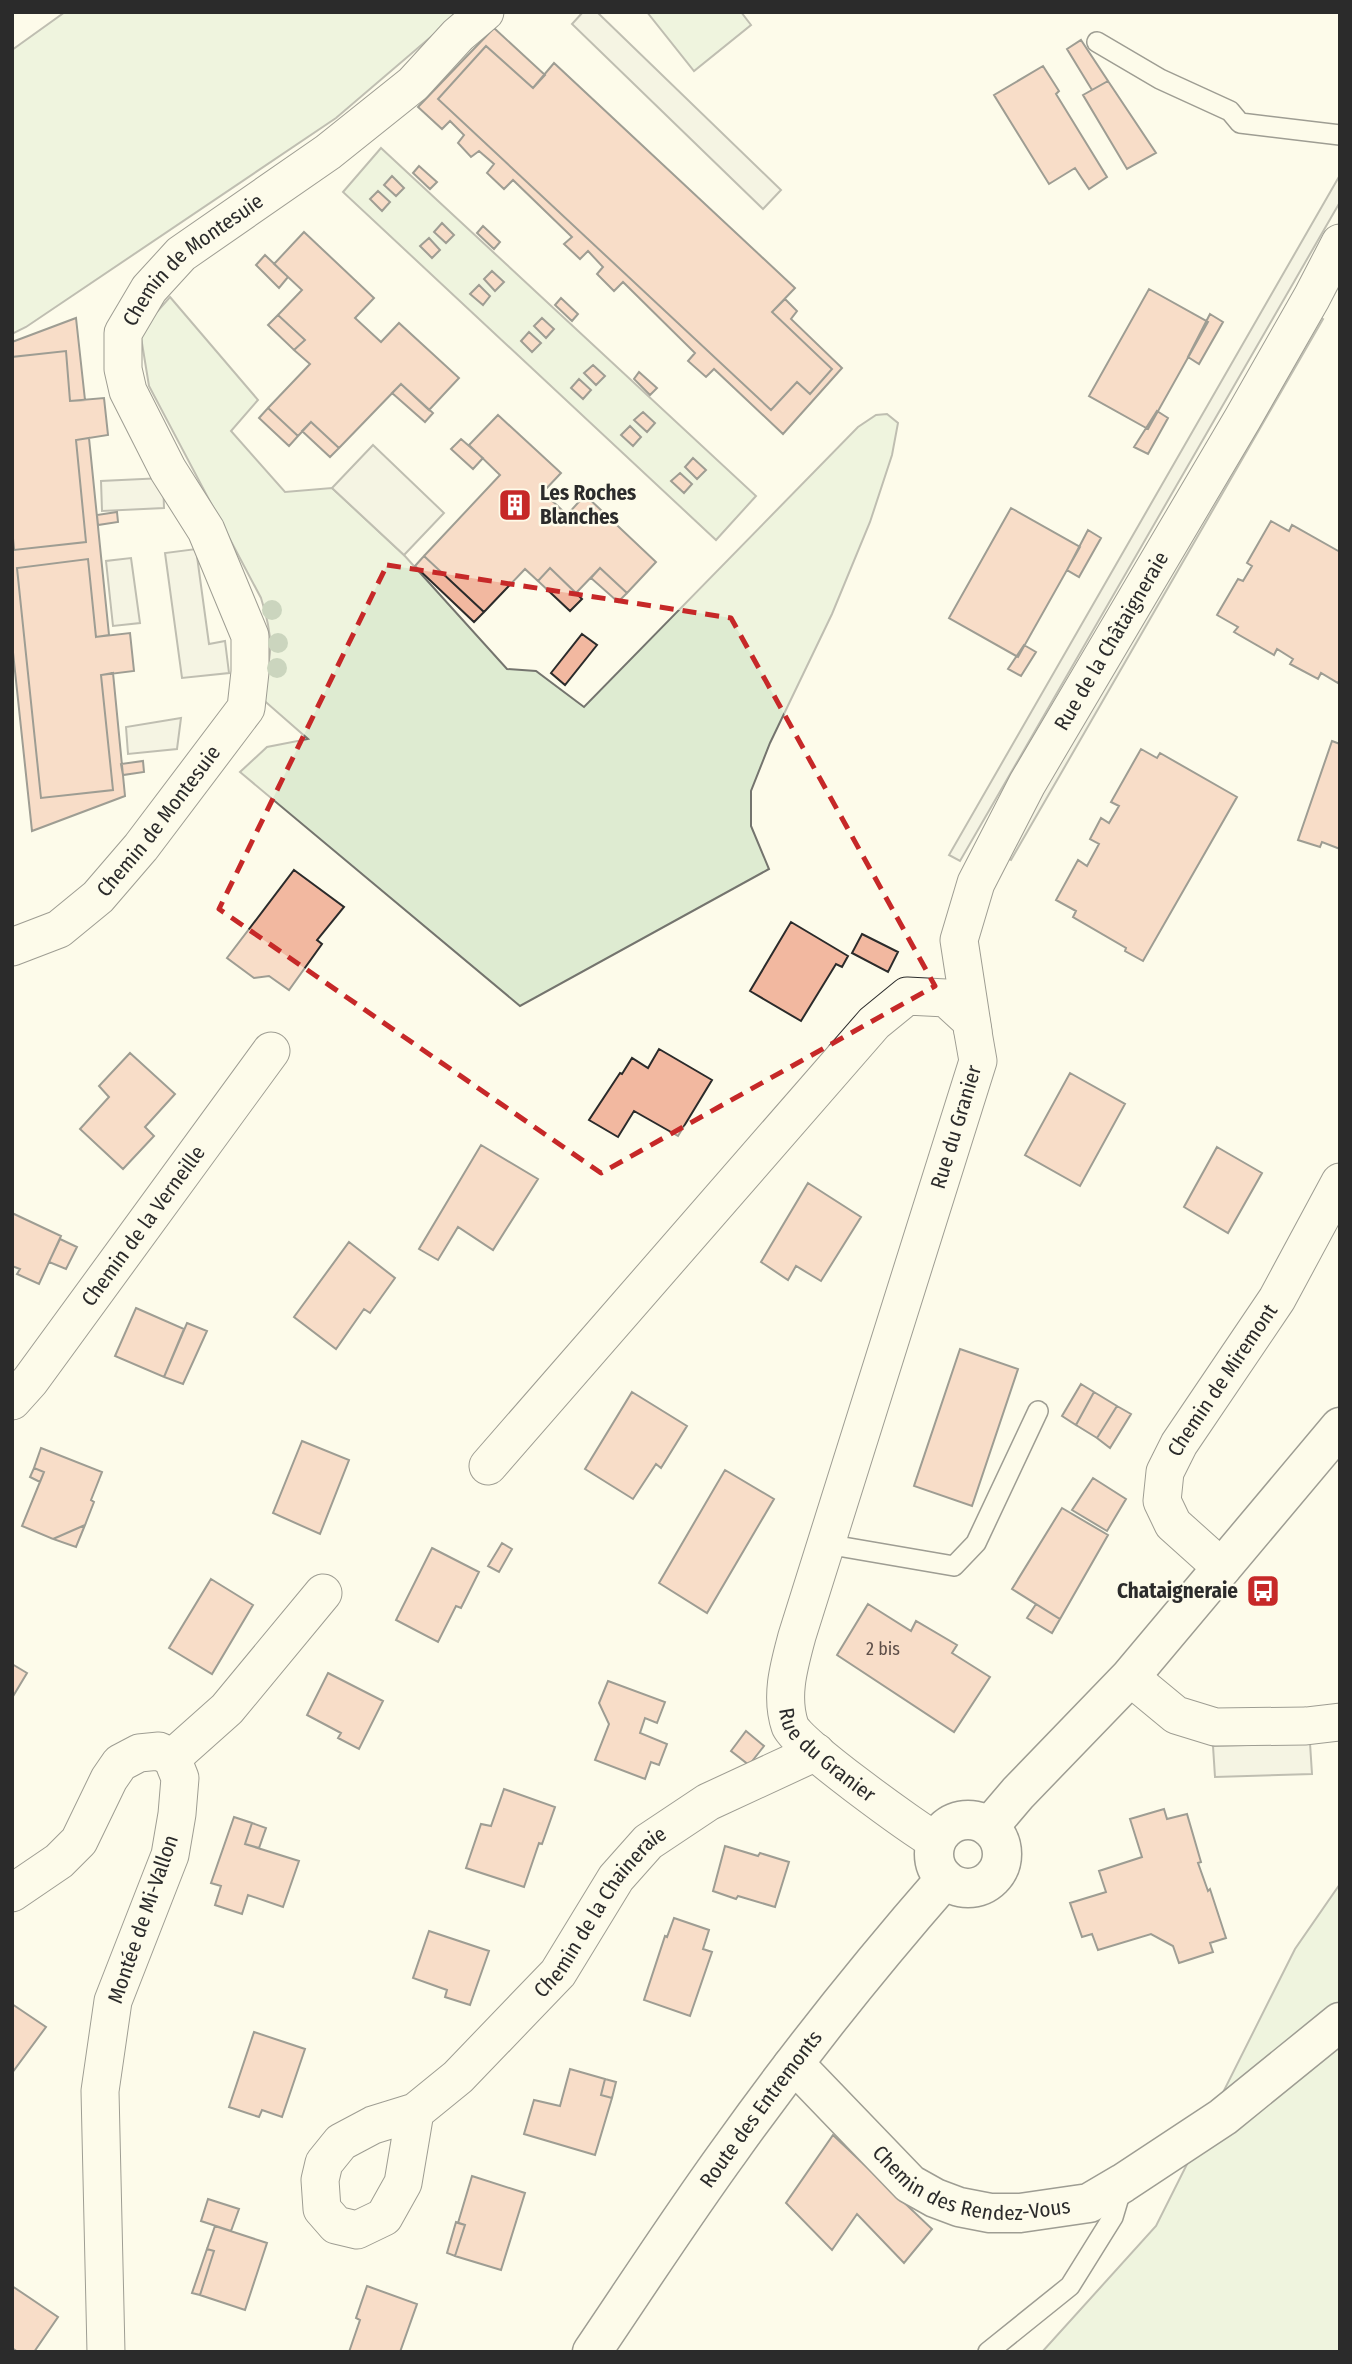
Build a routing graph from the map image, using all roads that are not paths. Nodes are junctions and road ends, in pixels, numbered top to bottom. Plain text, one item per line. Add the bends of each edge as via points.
1 (485, 12) edge
2 (1097, 42) dead end
3 (1340, 135) edge
4 (1340, 243) edge
5 (12, 947) edge
6 (271, 1051) dead end
7 (978, 1061) junction
8 (1340, 1182) edge
9 (12, 1401) edge
10 (1038, 1411) dead end
11 (1340, 1427) edge
12 (488, 1466) dead end
13 (826, 1544) junction
14 (1222, 1568) junction
15 (323, 1593) dead end
16 (1130, 1676) junction
17 (1340, 1722) edge
18 (816, 1752) junction
19 (172, 1758) junction
20 (989, 1827) junction
21 (936, 1841) junction
22 (945, 1879) junction
23 (12, 1893) edge
24 (1340, 2022) edge
25 (792, 2066) junction
26 (415, 2112) dead end
27 (1123, 2183) junction
28 (106, 2352) edge
29 (592, 2352) edge
30 (988, 2352) edge

1 - 5 street, Chemin de Montesuie via 413,84 328,152 181,254 149,289 123,333 128,391 168,470 206,530 250,636 246,708 98,897 59,929
2 - 3 lane via 1160,79 1230,111 1240,123
4 - 7 street, Rue de la Châtaigneraie via 1250,406 1027,784 976,883 959,940
6 - 9 street, Chemin de la Verneille
7 - 12 street, Rue du Granier via 971,1021 946,998 907,996 874,1023
7 - 13 street, Rue du Granier
8 - 14 street, Chemin de Miremont via 1277,1299 1165,1472 1162,1501 1173,1524
10 - 13 lane via 976,1543 954,1566
11 - 14 main road
13 - 18 street, Rue du Granier via 787,1672 790,1729
14 - 16 main road
15 - 19 street via 226,1709
16 - 17 street via 1176,1715 1215,1727
16 - 20 main road
18 - 21 street, Rue du Granier
18 - 26 street, Chemin de la Chaineraie via 708,1802 648,1842 616,1878 558,1973 458,2077
19 - 23 street via 159,1751 120,1763 79,1841 59,1861
19 - 28 street, Montée de Mi-Vallon via 180,1778 170,1855 113,2001 100,2091
20 - 21 main road via 959,1821
20 - 22 main road via 1002,1855 994,1875 965,1887
21 - 22 main road via 935,1861
22 - 25 main road, Route des Entremonts
24 - 27 main road, Chemin des Rendez-Vous via 1223,2117
25 - 27 main road, Chemin des Rendez-Vous via 910,2184 959,2207 1020,2213 1089,2203
25 - 29 main road, Route des Entremonts
27 - 30 lane via 1113,2217 1070,2286

